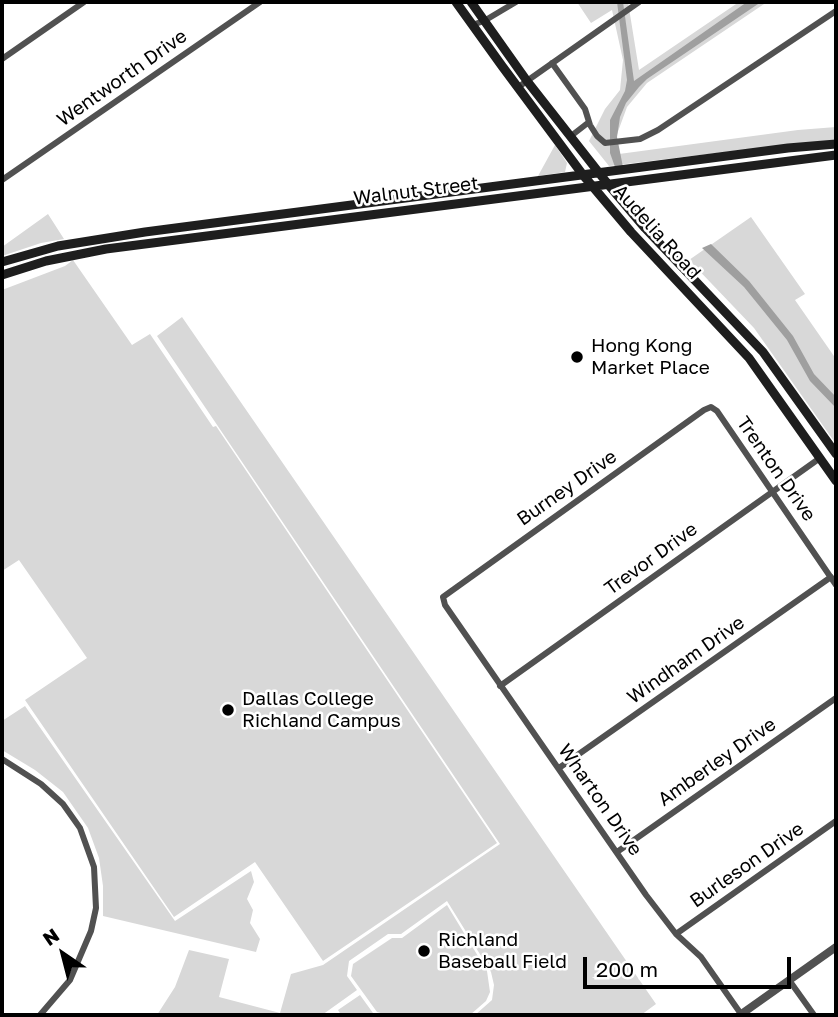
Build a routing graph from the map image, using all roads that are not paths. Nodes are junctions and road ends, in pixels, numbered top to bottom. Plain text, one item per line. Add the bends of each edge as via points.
1 (84, 2) edge
2 (260, 2) edge
3 (456, 2) edge
4 (471, 2) edge
5 (516, 2) edge
6 (639, 2) edge
7 (836, 11) edge
8 (484, 21) junction
9 (472, 25) junction
10 (2, 59) edge
11 (553, 62) junction
12 (527, 81) junction
13 (517, 88) junction
14 (589, 122) junction
15 (571, 136) junction
16 (836, 144) edge
17 (836, 155) edge
18 (600, 173) junction
19 (583, 175) junction
20 (2, 180) edge
21 (607, 183) junction
22 (592, 185) junction
23 (370, 203) junction
24 (371, 215) junction
25 (253, 218) junction
26 (254, 230) junction
27 (145, 232) junction
28 (106, 249) junction
29 (2, 262) edge
30 (2, 275) edge
31 (728, 315) junction
32 (718, 323) junction
33 (711, 407) joint
34 (834, 452) edge
35 (820, 458) junction
36 (836, 481) edge
37 (773, 492) junction
38 (831, 577) junction
39 (836, 585) edge
40 (443, 597) joint
41 (500, 686) junction
42 (836, 698) edge
43 (2, 759) edge
44 (559, 768) junction
45 (836, 821) edge
46 (617, 852) junction
47 (676, 934) junction
48 (836, 947) edge
49 (789, 980) junction
50 (40, 1015) edge
51 (740, 1015) edge
52 (814, 1015) edge

1 - 10 street
2 - 20 street, Wentworth Drive
3 - 9 main road, Audelia Road
4 - 8 main road, Audelia Road
5 - 8 street
6 - 11 street
7 - 14 street via 640,139 608,142 597,136
8 - 9 street
8 - 12 main road, Audelia Road
9 - 13 main road, Audelia Road
11 - 12 street
11 - 14 street
12 - 13 street
12 - 15 main road, Audelia Road
13 - 19 main road, Audelia Road
14 - 15 street
15 - 18 main road, Audelia Road
16 - 18 main road, Walnut Street
17 - 21 main road, Walnut Street
18 - 19 main road, Walnut Street
18 - 21 main road, Audelia Road
19 - 22 main road, Audelia Road
19 - 23 main road, Walnut Street
21 - 22 main road, Walnut Street
21 - 31 main road, Audelia Road
22 - 24 main road, Walnut Street
22 - 32 main road, Audelia Road
23 - 24 main road
23 - 25 main road, Walnut Street
24 - 26 main road, Walnut Street
25 - 26 main road
25 - 27 main road, Walnut Street
26 - 28 main road, Walnut Street
27 - 28 main road via 107,244
27 - 29 main road, Walnut Street via 58,246
28 - 30 main road, Walnut Street
31 - 32 main road
31 - 34 main road, Audelia Road via 763,352
32 - 35 main road, Audelia Road via 764,378
33 - 37 street, Trenton Drive
33 - 40 street, Burney Drive
34 - 35 main road
35 - 36 main road, Audelia Road
35 - 37 street, Trevor Drive
37 - 38 street, Trenton Drive
37 - 41 street, Trevor Drive
38 - 39 street, Trenton Drive
38 - 44 street, Windham Drive
40 - 41 street, Wharton Drive
41 - 44 street, Wharton Drive
42 - 46 street, Amberley Drive
43 - 50 street via 41,783 63,804 80,828 94,867 96,908 91,931 70,980
44 - 46 street, Wharton Drive
45 - 47 street, Burleson Drive
46 - 47 street, Wharton Drive
47 - 51 street, Wharton Drive via 701,957
48 - 49 street
49 - 51 street
49 - 52 street

